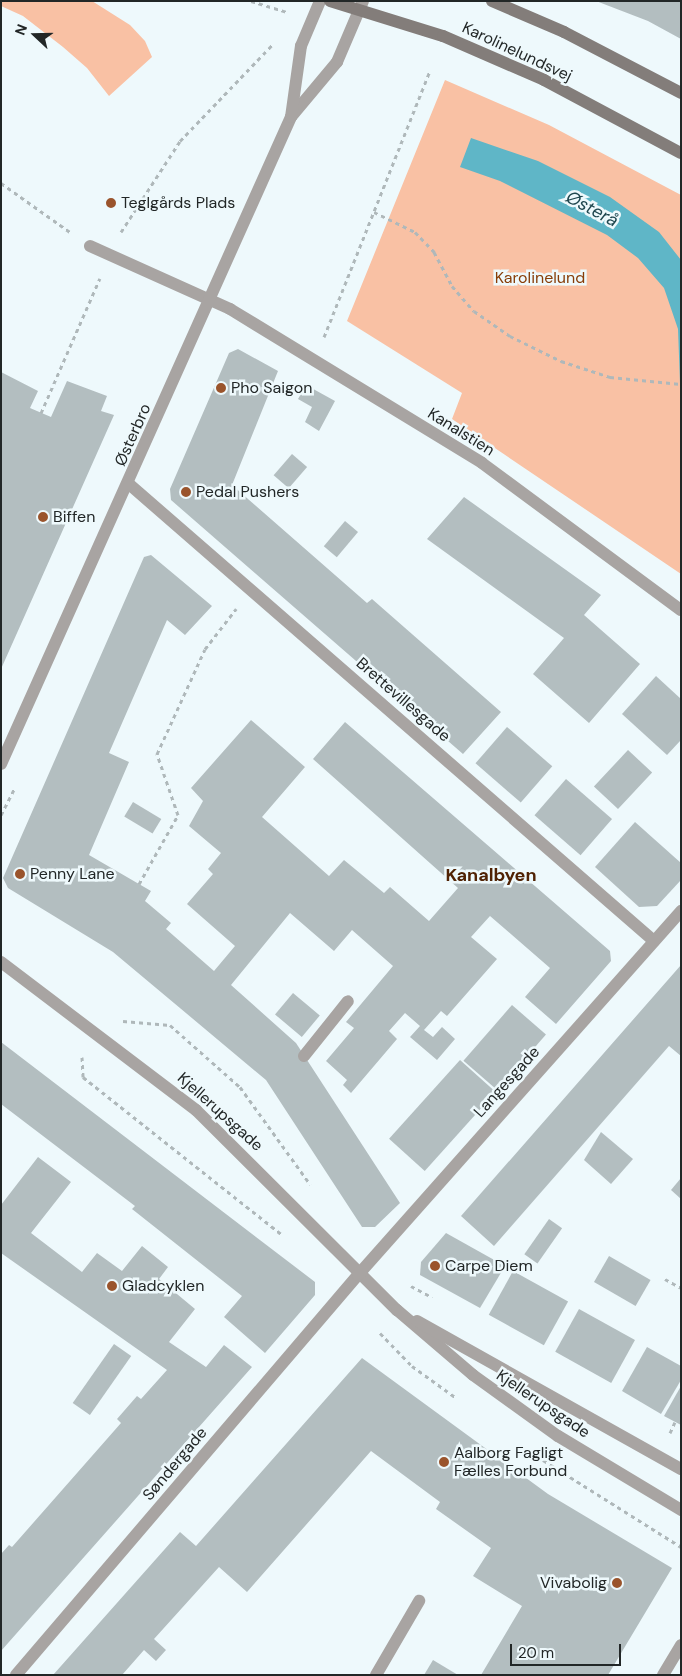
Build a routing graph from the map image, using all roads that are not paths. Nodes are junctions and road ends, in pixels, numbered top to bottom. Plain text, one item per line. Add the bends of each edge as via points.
1 (320, 1) edge
2 (330, 1) edge
3 (492, 1) edge
4 (361, 6) edge
5 (681, 93) edge
6 (291, 117) junction
7 (681, 153) edge
8 (90, 246) road end
9 (211, 300) junction
10 (129, 484) junction
11 (681, 610) edge
12 (1, 764) edge
13 (681, 911) edge
14 (654, 941) junction
15 (1, 962) edge
16 (348, 1001) dead end
17 (304, 1056) dead end
18 (358, 1275) junction
19 (397, 1310) junction
20 (681, 1469) edge
21 (681, 1510) edge
22 (419, 1601) dead end
23 (681, 1645) edge
24 (16, 1675) edge
25 (376, 1675) edge
26 (663, 1675) edge

1 - 6 street, Østerbro via 301,46
2 - 4 main road, Karolinelundsvej
3 - 5 main road via 564,32
4 - 6 street, Østerbro via 337,62
4 - 7 main road, Karolinelundsvej via 443,36 544,80
6 - 9 street, Østerbro
8 - 9 street, Kanalstien
9 - 10 street, Østerbro
9 - 11 street, Kanalstien via 482,463
10 - 12 street, Østerbro
10 - 14 street, Brettevillesgade
13 - 14 street, Langesgade
14 - 18 street, Langesgade
15 - 18 street, Kjellerupsgade via 79,1017 196,1110 241,1151
16 - 17 street
18 - 19 street, Kjellerupsgade
18 - 24 street, Søndergade
19 - 20 street, Kjellerupsgade via 492,1360
19 - 21 street, Kjellerupsgade via 473,1376 558,1436
22 - 25 street
23 - 26 street

